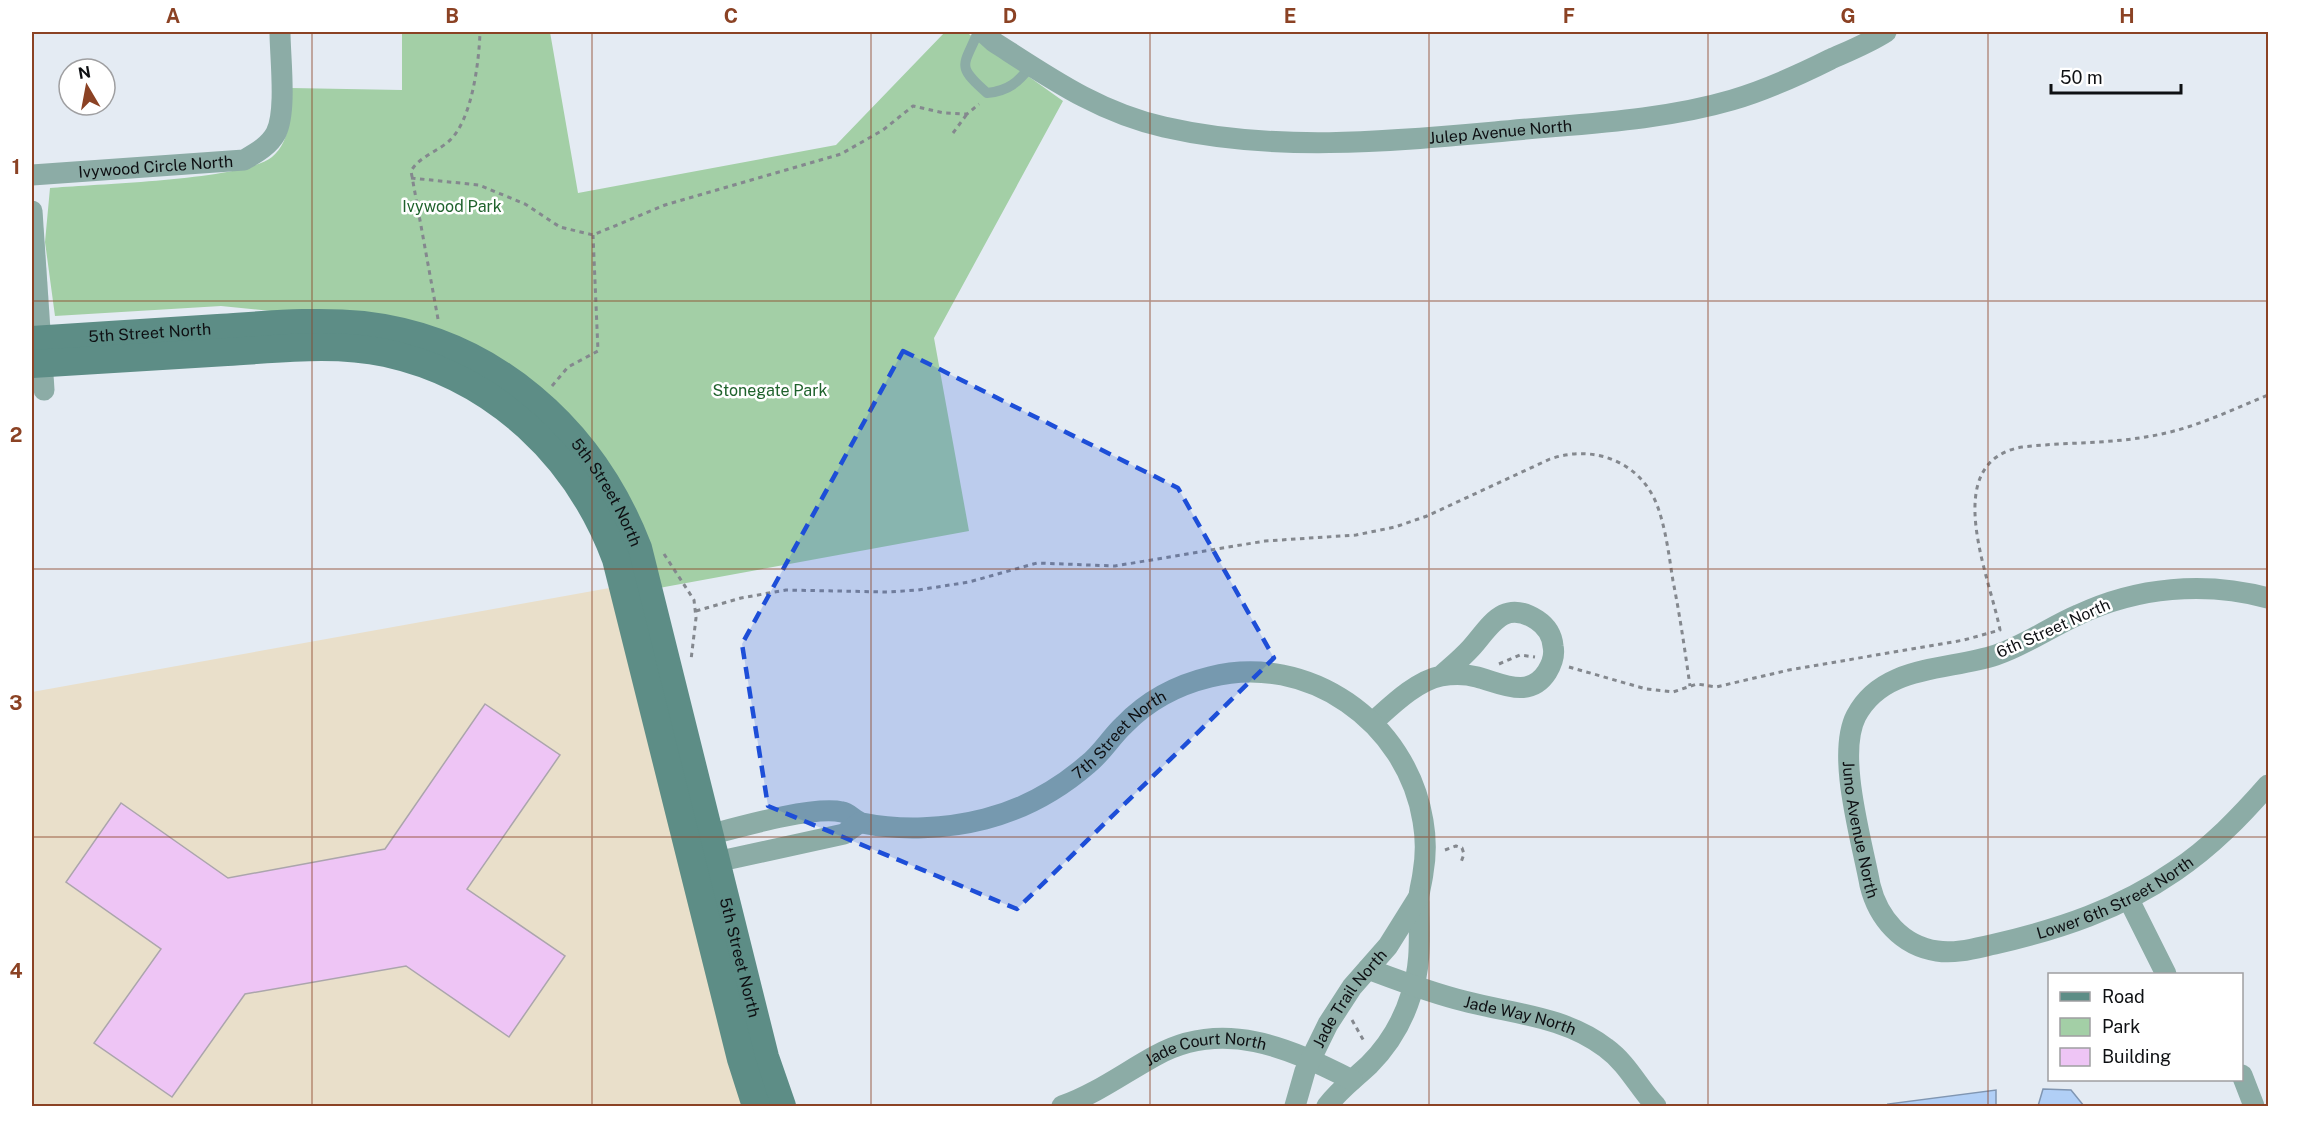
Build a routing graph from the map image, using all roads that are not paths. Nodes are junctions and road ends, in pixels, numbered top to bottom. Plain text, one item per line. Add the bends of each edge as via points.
1 (280, 32) edge
2 (978, 32) edge
3 (983, 32) edge
4 (1886, 32) edge
5 (1032, 66) junction
6 (32, 175) edge
7 (32, 211) edge
8 (38, 359) edge
9 (2268, 598) edge
10 (1441, 676) junction
11 (1878, 689) joint
12 (1373, 722) junction
13 (2268, 785) edge
14 (702, 851) junction
15 (1418, 898) junction
16 (2129, 900) junction
17 (1931, 950) joint
18 (1368, 969) junction
19 (2165, 973) edge
20 (1414, 986) junction
21 (1310, 1059) junction
22 (1352, 1080) junction
23 (2243, 1080) edge
24 (1649, 1103) edge
25 (756, 1107) edge
26 (782, 1107) edge
27 (1062, 1107) edge
28 (1295, 1107) edge
29 (1327, 1107) edge
30 (2254, 1107) edge

1 - 6 street, Ivywood Circle North via 280,113 276,132 265,148 244,160
2 - 5 lane via 966,54 965,65 969,77 987,93 1003,92
3 - 5 street, Julep Avenue North
4 - 5 street, Julep Avenue North via 1795,78 1731,100 1622,120 1313,145 1163,127 1104,109
7 - 8 street
8 - 14 street, 5th Street North via 354,349 385,353 440,370 507,408 566,467 588,498 609,540
9 - 11 street, 6th Street North via 2209,588 2130,596 2089,610 1999,654 1903,676
10 - 10 street via 1469,675 1509,688 1523,688 1548,671 1554,654 1552,640 1543,625 1531,616 1502,616 1488,625 1470,650
10 - 12 street via 1417,688
11 - 17 street, Juno Avenue North via 1854,719 1847,751 1870,885 1878,909 1894,930
12 - 14 street, 7th Street North via 1338,696 1300,679 1259,672 1212,676 1156,699 1072,777 1045,796 1018,808 977,821 942,826 859,823 844,834
12 - 15 street, Jade Trail North via 1404,765 1421,810 1426,847
13 - 16 street, Lower 6th Street North via 2210,845
14 - 25 street, 5th Street North via 738,1048
14 - 26 street, 5th Street North
15 - 18 street, Jade Trail North via 1388,946
15 - 20 street, Jade Trail North via 1420,949
16 - 17 street, Lower 6th Street North via 2042,933 1961,951
16 - 19 street
18 - 20 street, Jade Way North
18 - 21 street, Jade Trail North via 1334,1013
20 - 22 street, Jade Trail North via 1402,1019 1387,1044
20 - 24 street, Jade Way North via 1470,1003 1544,1018 1578,1031 1622,1062
21 - 22 street, Jade Court North
21 - 27 street, Jade Court North via 1249,1038 1204,1039 1161,1052 1103,1088
21 - 28 street, Jade Trail North
22 - 29 street, Jade Trail North
23 - 30 street

